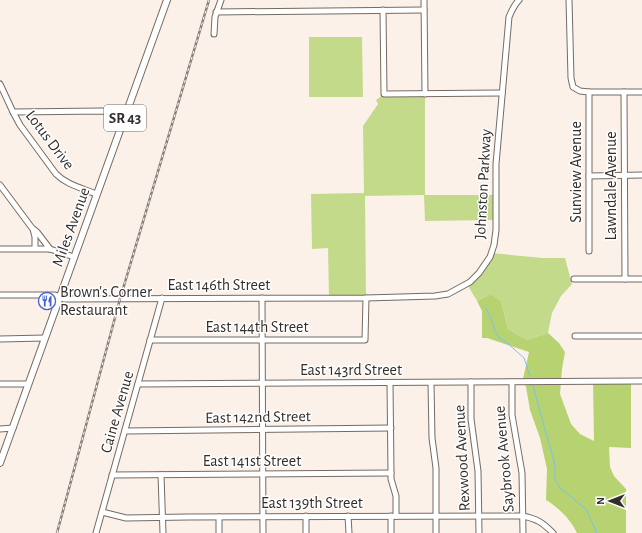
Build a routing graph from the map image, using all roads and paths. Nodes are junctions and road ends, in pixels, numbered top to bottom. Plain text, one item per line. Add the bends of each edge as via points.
1 (167, 0) edge
2 (221, 0) edge
3 (424, 0) edge
4 (519, 0) edge
5 (569, 0) edge
6 (383, 10) junction
7 (424, 10) junction
8 (216, 12) junction
9 (214, 34) dead end
10 (0, 84) edge
11 (589, 92) junction
12 (624, 92) junction
13 (642, 92) edge
14 (502, 93) junction
15 (425, 94) junction
16 (12, 112) junction
17 (125, 118) junction
18 (589, 176) junction
19 (624, 176) junction
20 (642, 176) edge
21 (0, 185) edge
22 (2, 192) edge
23 (96, 194) junction
24 (32, 228) junction
25 (39, 235) junction
26 (37, 248) junction
27 (0, 249) edge
28 (50, 249) junction
29 (589, 252) dead end
30 (74, 257) junction
31 (574, 279) dead end
32 (625, 279) junction
33 (642, 279) edge
34 (0, 295) edge
35 (59, 297) junction
36 (162, 298) junction
37 (262, 298) junction
38 (366, 298) junction
39 (575, 336) dead end
40 (642, 336) edge
41 (45, 338) junction
42 (0, 339) edge
43 (150, 340) junction
44 (262, 340) junction
45 (642, 381) edge
46 (471, 382) junction
47 (512, 382) junction
48 (390, 383) junction
49 (431, 383) junction
50 (0, 384) edge
51 (28, 384) junction
52 (138, 384) junction
53 (262, 384) junction
54 (13, 428) junction
55 (391, 428) junction
56 (0, 429) edge
57 (262, 430) junction
58 (125, 431) junction
59 (0, 463) edge
60 (391, 473) junction
61 (263, 474) junction
62 (112, 475) junction
63 (161, 475) junction
64 (102, 512) junction
65 (306, 516) junction
66 (348, 516) junction
67 (393, 516) junction
68 (436, 516) junction
69 (478, 516) junction
70 (523, 516) junction
71 (163, 517) junction
72 (219, 517) junction
73 (262, 517) junction
74 (96, 533) edge
75 (163, 533) edge
76 (219, 533) edge
77 (263, 533) edge
78 (306, 533) edge
79 (349, 533) edge
80 (391, 533) edge
81 (436, 533) edge
82 (479, 533) edge
83 (523, 533) edge
84 (553, 533) edge

1 - 17 main road, Miles Avenue / SR 43
2 - 8 street
3 - 7 street
4 - 14 street, Johnston Parkway via 509,17
5 - 11 street via 571,78 574,87
6 - 7 street
6 - 8 street
6 - 15 street via 384,94
7 - 15 street
8 - 9 street
10 - 16 street, Lotus Drive
11 - 12 street
11 - 18 street, Sunview Avenue
12 - 13 street
12 - 19 street, Lawndale Avenue
14 - 15 street
14 - 38 street, Johnston Parkway via 496,164 496,230 494,245 486,264 470,282 448,294
16 - 17 street via 103,111
16 - 23 street, Lotus Drive via 56,174 71,184
17 - 23 main road, Miles Avenue / SR 43
18 - 19 street
18 - 29 street, Sunview Avenue
19 - 20 street
19 - 32 street, Lawndale Avenue
21 - 22 street
22 - 24 street
23 - 30 main road, Miles Avenue / SR 43
24 - 25 street
24 - 26 street
25 - 26 street
25 - 28 street
26 - 27 street
26 - 28 street
28 - 30 street
30 - 35 main road, Miles Avenue / SR 43
31 - 32 street
32 - 33 street
34 - 35 street, East 146th Street
35 - 36 street, East 146th Street
35 - 41 main road, Miles Avenue / SR 43
36 - 37 street, East 146th Street
36 - 43 street, Caine Avenue
37 - 38 street, East 146th Street
37 - 44 street
38 - 44 street, East 144th Street via 365,340
39 - 40 street
41 - 42 street
41 - 51 main road, Miles Avenue / SR 43
43 - 44 street, East 144th Street
43 - 52 street, Caine Avenue
44 - 53 street
45 - 47 street, East 143rd Street
46 - 47 street, East 143rd Street
46 - 49 street, East 143rd Street
46 - 69 street, Rexwood Avenue via 471,419 478,471
47 - 70 street, Saybrook Avenue via 512,421 522,473
48 - 49 street, East 143rd Street
48 - 53 street, East 143rd Street
48 - 55 street
49 - 68 street
50 - 51 street
51 - 54 main road, Miles Avenue / SR 43
52 - 53 street, East 143rd Street
52 - 58 street, Caine Avenue
53 - 57 street
54 - 56 street
54 - 59 main road, Miles Avenue / SR 43
55 - 57 street, East 142nd Street
55 - 60 street
57 - 58 street, East 142nd Street
57 - 61 street
58 - 62 street, Caine Avenue
60 - 61 street, East 141st Street
60 - 67 street via 396,496
61 - 63 street, East 141st Street
61 - 73 street
62 - 63 street, East 141st Street
62 - 64 street, Caine Avenue
63 - 71 street
64 - 71 street, East 139th Street via 126,518
64 - 74 street, Caine Avenue
65 - 66 street, East 139th Street
65 - 73 street, East 139th Street
65 - 78 street
66 - 67 street, East 139th Street
66 - 79 street
67 - 68 street, East 139th Street
67 - 80 street
68 - 69 street, East 139th Street
68 - 81 street
69 - 70 street, East 139th Street
69 - 82 street, Rexwood Avenue
70 - 83 street, Saybrook Avenue
70 - 84 street via 535,519
71 - 72 street, East 139th Street
71 - 75 street
72 - 73 street, East 139th Street
72 - 76 street
73 - 77 street

